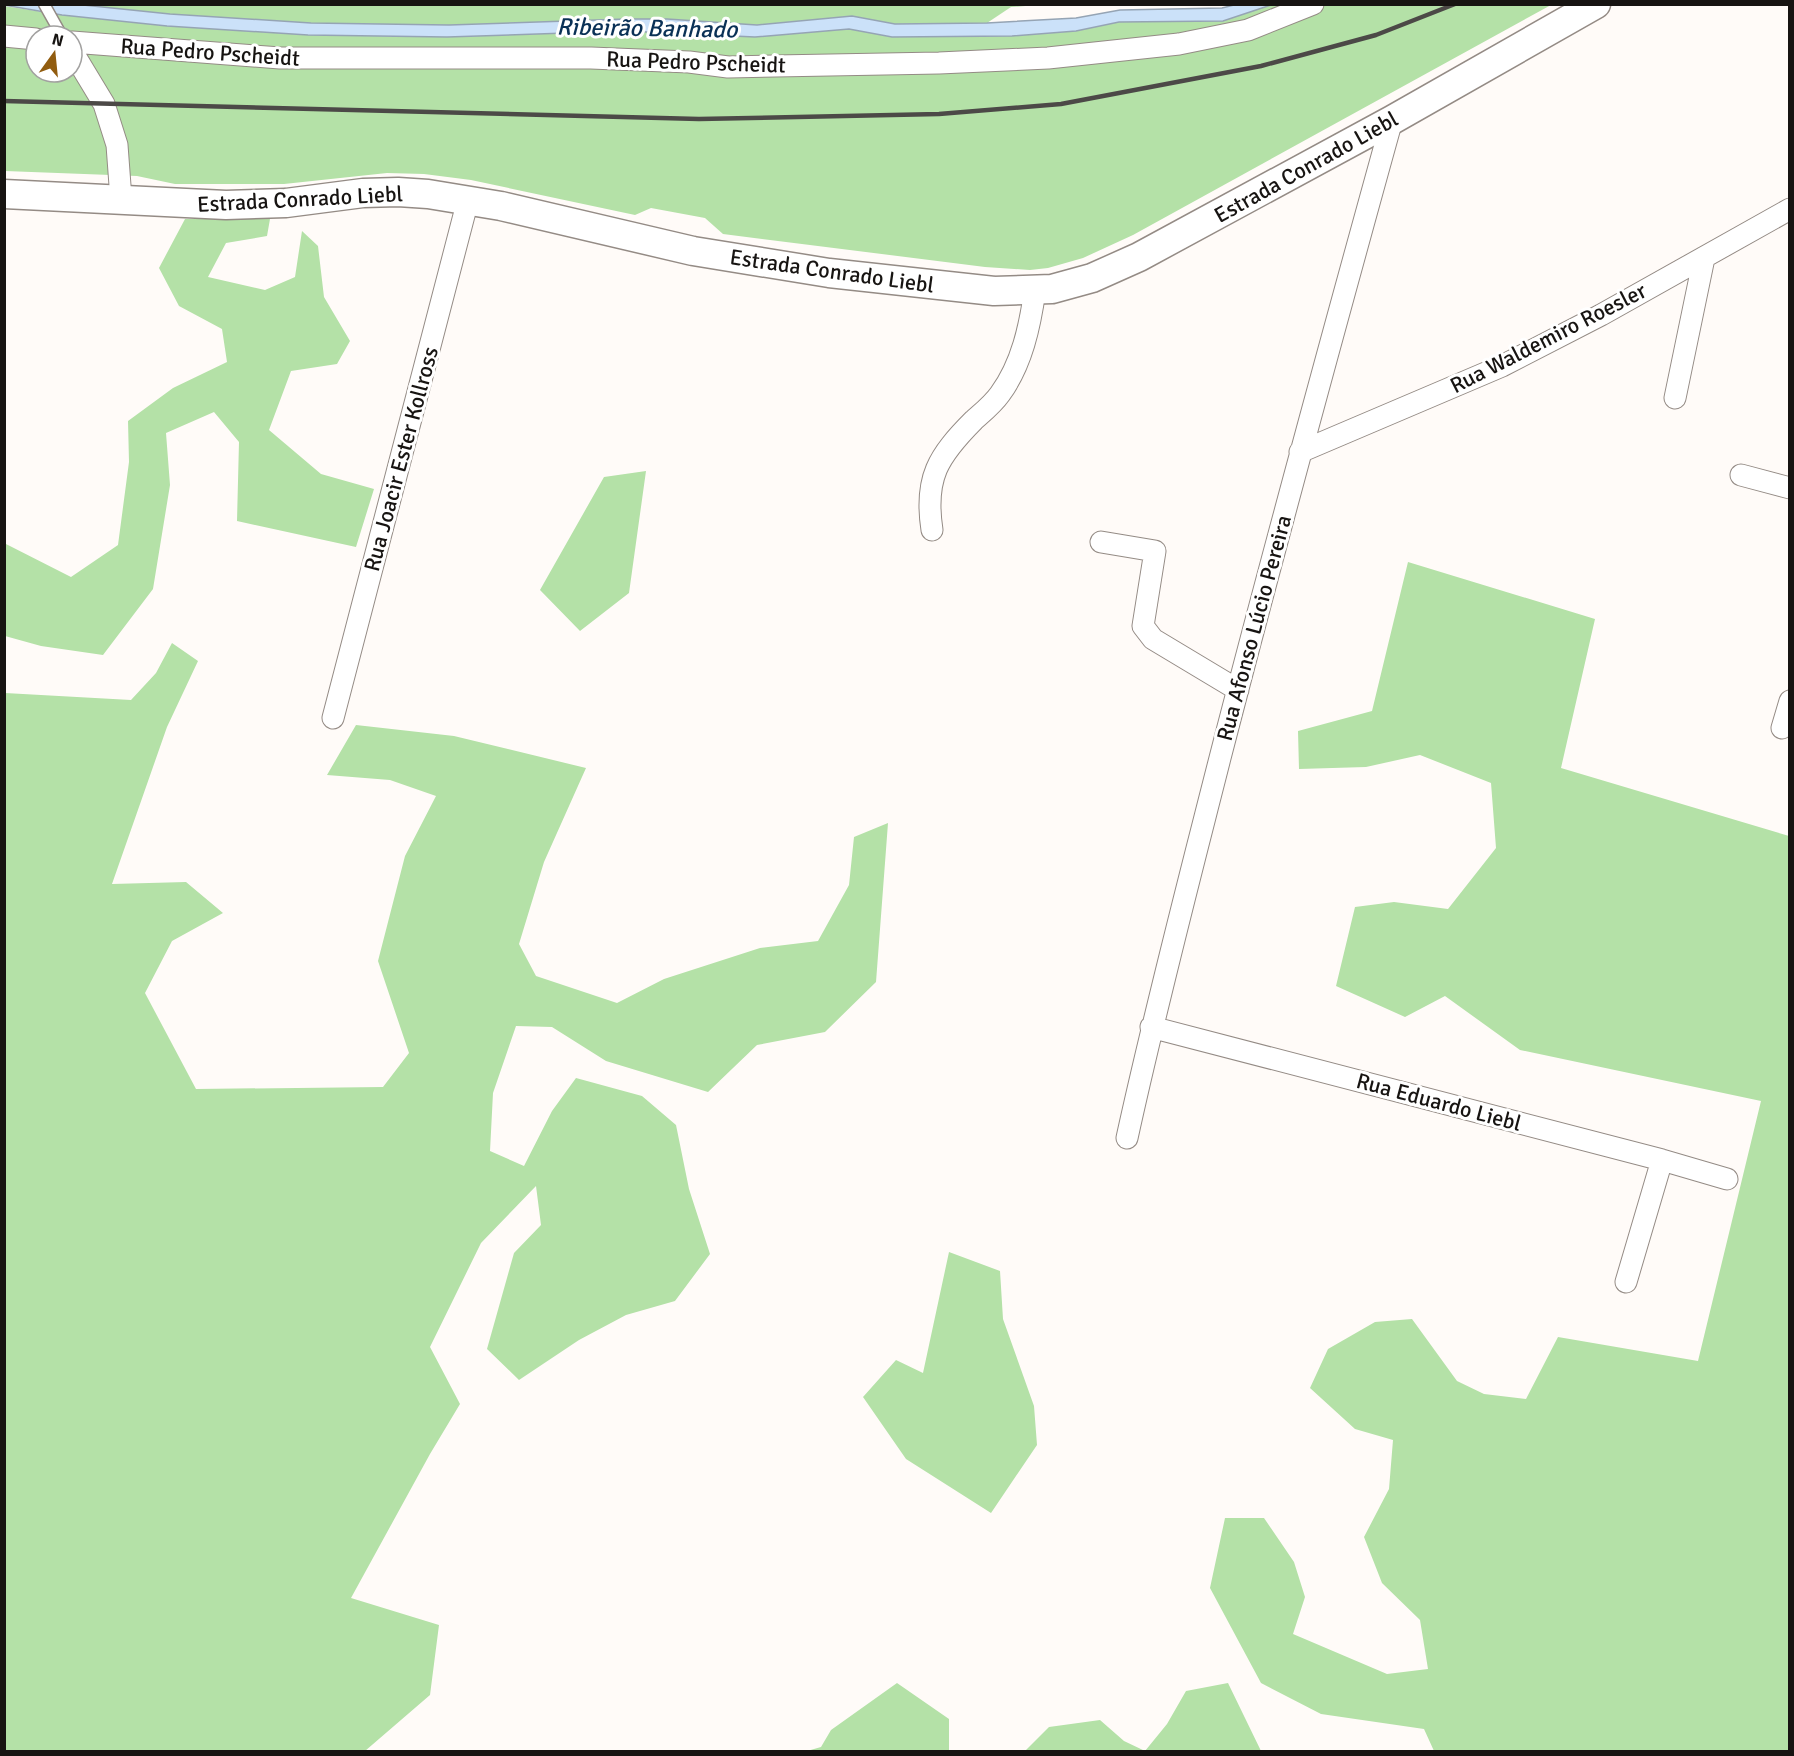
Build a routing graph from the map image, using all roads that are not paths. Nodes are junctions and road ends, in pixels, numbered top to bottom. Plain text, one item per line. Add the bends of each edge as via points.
1 (44, 4) edge
2 (1313, 4) edge
3 (1596, 4) edge
4 (56, 24) edge
5 (4, 36) edge
6 (24, 38) edge
7 (84, 38) edge
8 (84, 71) edge
9 (1392, 120) junction
10 (4, 194) edge
11 (121, 199) junction
12 (468, 200) junction
13 (1790, 209) edge
14 (1704, 258) junction
15 (1035, 290) junction
16 (1675, 398) dead end
17 (1300, 452) junction
18 (1741, 475) dead end
19 (1790, 488) edge
20 (932, 530) dead end
21 (1101, 542) dead end
22 (1238, 690) junction
23 (1790, 701) edge
24 (333, 718) dead end
25 (1782, 728) dead end
26 (1151, 1027) junction
27 (1128, 1138) dead end
28 (1662, 1160) junction
29 (1727, 1179) dead end
30 (1626, 1282) dead end

1 - 4 lane
2 - 7 street, Rua Pedro Pscheidt via 1248,30 1179,44 1048,58 950,62 728,67 591,58 280,58
3 - 9 main road, Estrada Conrado Liebl
5 - 6 street
8 - 11 street via 104,104 117,145
9 - 15 main road, Estrada Conrado Liebl via 1122,266 1070,285
9 - 17 street, Rua Afonso Lúcio Pereira
10 - 11 main road, Estrada Conrado Liebl
11 - 12 main road, Estrada Conrado Liebl via 255,205 398,192
12 - 15 main road, Estrada Conrado Liebl via 693,251 806,269 993,291
12 - 24 street, Rua Joacir Ester Kollross
13 - 14 street, Rua Waldemiro Roesler
14 - 16 street
14 - 17 street, Rua Waldemiro Roesler via 1502,366
15 - 20 street via 1017,367 999,396 955,439 934,472 929,508
17 - 22 street, Rua Afonso Lúcio Pereira
18 - 19 street
21 - 22 street via 1155,551 1143,626 1153,639
22 - 26 street, Rua Afonso Lúcio Pereira
23 - 25 street
26 - 27 street, Rua Afonso Lúcio Pereira
26 - 28 street, Rua Eduardo Liebl
28 - 29 street, Rua Eduardo Liebl
28 - 30 street

